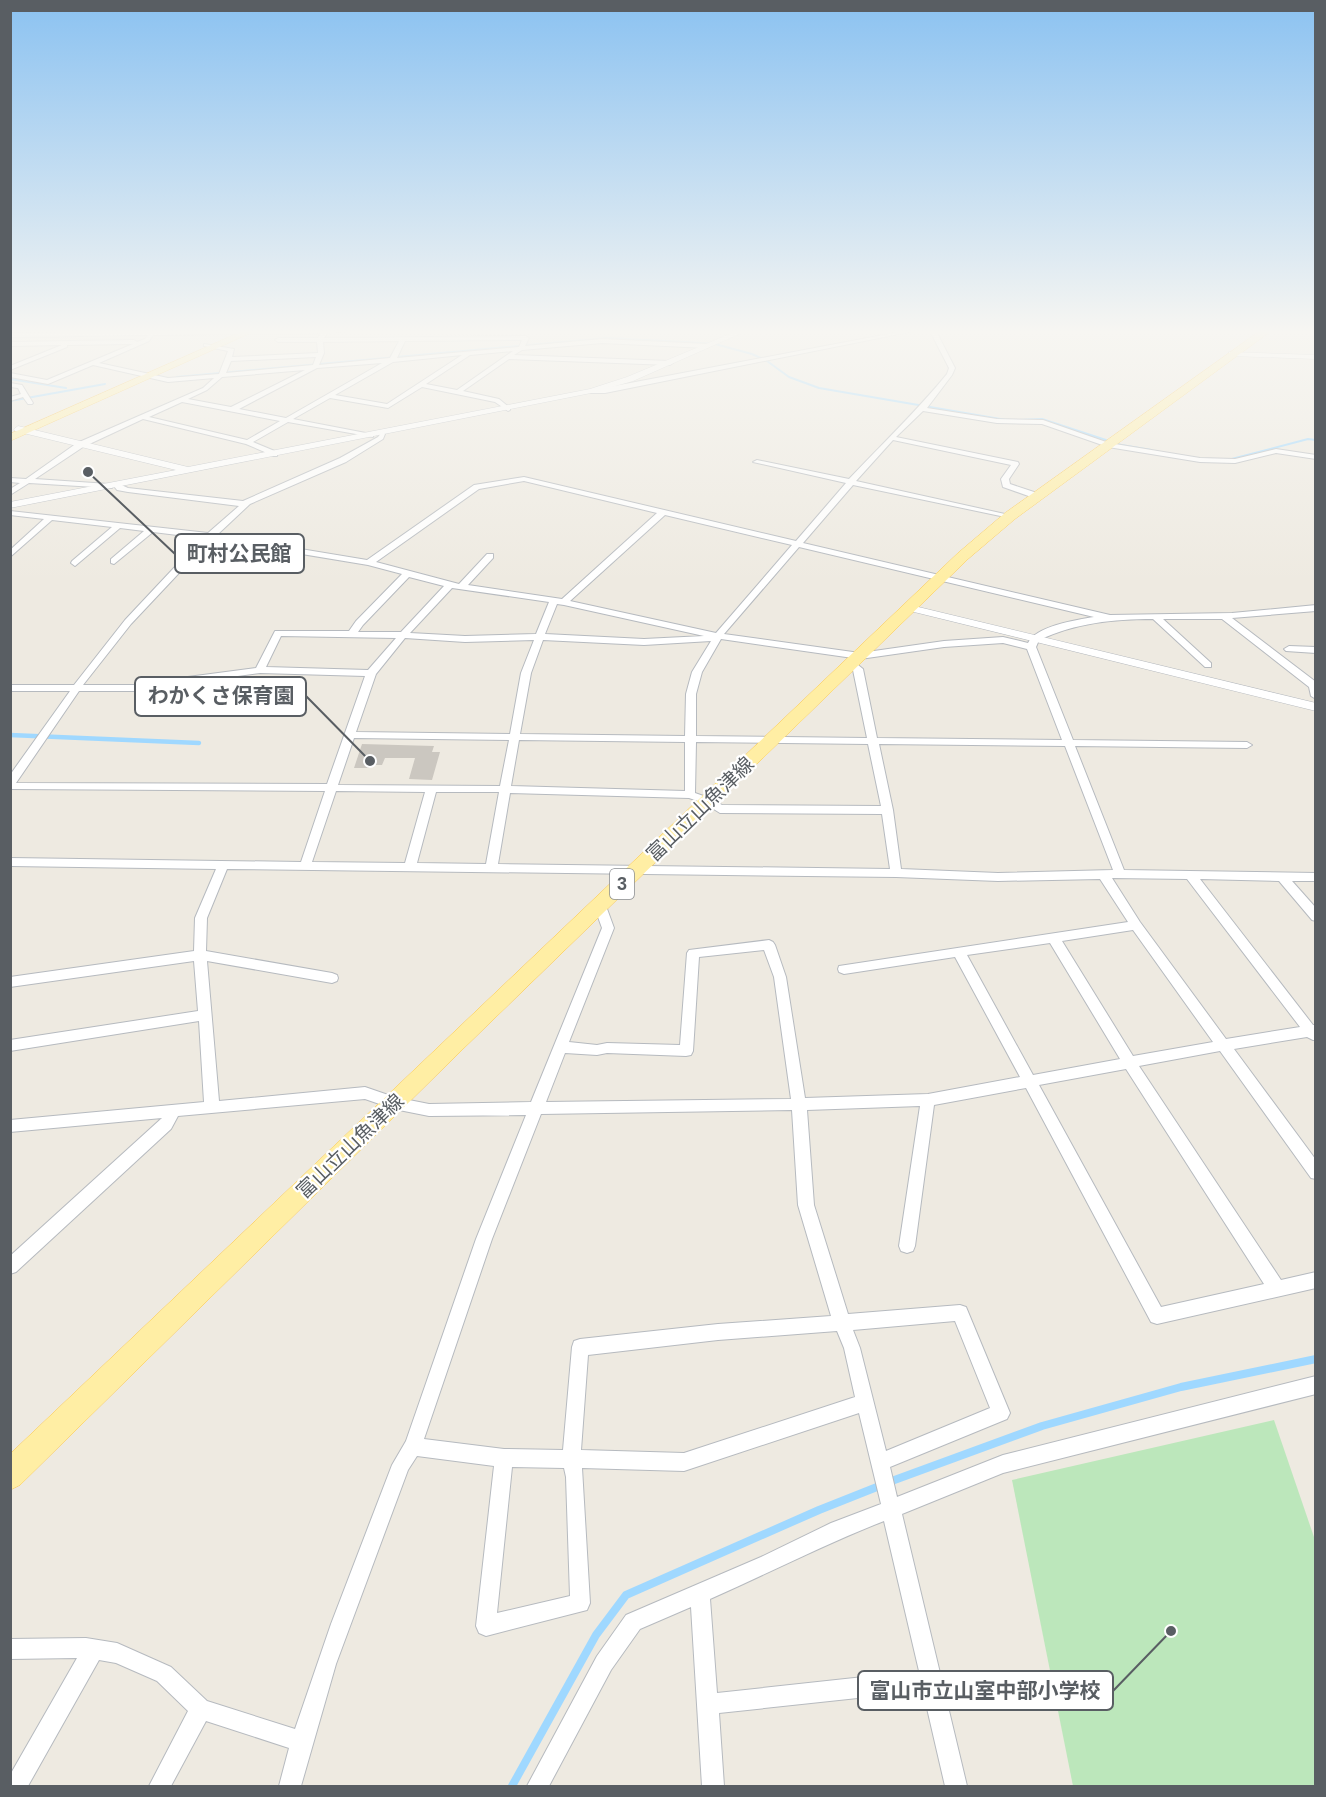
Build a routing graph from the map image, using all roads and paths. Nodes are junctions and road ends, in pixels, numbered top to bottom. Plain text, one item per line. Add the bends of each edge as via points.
1 (55, 415) edge
2 (146, 415) edge
3 (263, 415) edge
4 (295, 415) edge
5 (478, 415) edge
6 (917, 415) edge
7 (958, 415) edge
8 (1149, 415) edge
9 (141, 417) junction
10 (288, 419) junction
11 (19, 431) edge
12 (382, 434) junction
13 (371, 436) junction
14 (10, 438) edge
15 (891, 438) junction
16 (248, 442) junction
17 (80, 445) junction
18 (1108, 445) junction
19 (274, 454) junction
20 (1316, 457) edge
21 (757, 462) dead end
22 (190, 470) junction
23 (10, 480) edge
24 (27, 481) junction
25 (852, 482) junction
26 (113, 486) junction
27 (10, 493) edge
28 (1037, 496) junction
29 (245, 504) junction
30 (10, 505) edge
31 (663, 512) junction
32 (10, 513) edge
33 (1010, 516) junction
34 (50, 518) junction
35 (118, 526) junction
36 (150, 530) junction
37 (209, 536) junction
38 (797, 544) junction
39 (10, 555) edge
40 (490, 556) dead end
41 (114, 561) dead end
42 (75, 563) dead end
43 (369, 563) junction
44 (407, 574) junction
45 (941, 578) junction
46 (450, 585) junction
47 (462, 586) junction
48 (554, 600) junction
49 (564, 602) junction
50 (910, 608) junction
51 (1316, 608) edge
52 (1156, 616) junction
53 (1224, 616) junction
54 (1109, 618) junction
55 (352, 634) junction
56 (403, 635) junction
57 (718, 636) junction
58 (541, 637) junction
59 (1033, 642) junction
60 (1289, 649) dead end
61 (1316, 650) edge
62 (856, 659) junction
63 (1208, 665) dead end
64 (260, 670) junction
65 (371, 673) junction
66 (10, 688) edge
67 (75, 688) junction
68 (1315, 690) edge
69 (1316, 707) edge
70 (351, 735) junction
71 (515, 737) junction
72 (692, 738) junction
73 (771, 740) junction
74 (873, 741) junction
75 (1068, 743) junction
76 (1247, 745) dead end
77 (10, 784) edge
78 (332, 789) junction
79 (431, 789) junction
80 (506, 789) junction
81 (699, 798) junction
82 (887, 810) junction
83 (10, 862) edge
84 (223, 865) junction
85 (305, 866) junction
86 (410, 867) junction
87 (491, 868) junction
88 (637, 869) junction
89 (896, 873) junction
90 (1120, 874) junction
91 (1104, 875) junction
92 (1192, 877) junction
93 (1316, 877) edge
94 (1283, 878) junction
95 (600, 906) junction
96 (1316, 918) edge
97 (1136, 925) junction
98 (1053, 937) junction
99 (959, 952) junction
100 (200, 956) junction
101 (844, 969) dead end
102 (332, 978) dead end
103 (10, 982) edge
104 (205, 1015) junction
105 (1314, 1033) edge
106 (1224, 1045) junction
107 (10, 1046) edge
108 (561, 1047) junction
109 (1130, 1064) junction
110 (1030, 1080) junction
111 (928, 1100) junction
112 (394, 1103) junction
113 (799, 1104) junction
114 (213, 1107) junction
115 (535, 1108) junction
116 (174, 1110) junction
117 (10, 1126) edge
118 (1316, 1173) edge
119 (907, 1246) dead end
120 (10, 1267) edge
121 (1316, 1280) edge
122 (1277, 1289) junction
123 (842, 1323) junction
124 (1316, 1385) edge
125 (865, 1402) junction
126 (413, 1446) junction
127 (504, 1458) junction
128 (571, 1459) junction
129 (881, 1465) junction
130 (10, 1475) edge
131 (890, 1504) junction
132 (700, 1592) junction
133 (10, 1649) edge
134 (94, 1649) junction
135 (931, 1680) junction
136 (707, 1704) junction
137 (201, 1709) junction
138 (301, 1741) junction
139 (16, 1786) edge
140 (160, 1786) edge
141 (290, 1786) edge
142 (538, 1786) edge
143 (713, 1786) edge
144 (956, 1786) edge

1 - 11 main road
2 - 9 street
3 - 10 street
4 - 10 street
5 - 12 street
6 - 15 street
7 - 18 street via 1043,422
8 - 18 main road, 富山立山魚津線 / 3
9 - 16 street
9 - 17 street
10 - 13 street
10 - 16 street
11 - 14 main road
11 - 17 street
12 - 13 street
12 - 29 street via 343,460
13 - 19 street
15 - 25 street
15 - 28 street via 1016,464 1005,479 1006,485
16 - 19 street
17 - 22 street
17 - 24 street
18 - 20 street via 1217,462 1269,451
18 - 28 main road, 富山立山魚津線 / 3
19 - 22 street
21 - 25 street
22 - 26 street
23 - 24 street
24 - 26 street
24 - 27 street
25 - 33 street
25 - 38 street
26 - 29 street
26 - 30 street
28 - 33 main road, 富山立山魚津線 / 3
29 - 37 street
31 - 38 street
31 - 43 street via 524,479 487,485 477,487
31 - 49 street
32 - 34 street
33 - 45 main road, 富山立山魚津線 / 3
34 - 35 street
34 - 39 street
35 - 36 street
35 - 42 street
36 - 37 street
36 - 41 street
37 - 43 street
37 - 67 street via 128,622
38 - 45 street
38 - 57 street
40 - 47 street
43 - 44 street
44 - 46 street
44 - 55 street
45 - 50 main road, 富山立山魚津線 / 3
45 - 54 street
46 - 47 street
46 - 56 street
47 - 48 street
48 - 49 street
48 - 58 street
49 - 57 street
50 - 59 street
50 - 62 main road, 富山立山魚津線 / 3
51 - 53 street
52 - 53 street
52 - 54 street
52 - 63 street
53 - 68 street
54 - 59 street via 1066,626
55 - 56 street
55 - 64 street via 278,633
56 - 58 street via 465,639
56 - 65 street
57 - 58 street via 644,642
57 - 62 street
57 - 72 street via 697,672 691,694
58 - 71 street via 526,673
59 - 62 street via 944,644
59 - 69 street
59 - 75 street
60 - 61 street
62 - 73 main road, 富山立山魚津線 / 3
62 - 74 street
64 - 65 street
64 - 67 street via 146,688
65 - 70 street
66 - 67 street
67 - 77 street
70 - 71 street
70 - 78 street
71 - 72 street
71 - 80 street
72 - 73 street
72 - 81 street
73 - 74 street
73 - 81 main road, 富山立山魚津線 / 3
74 - 75 street
74 - 82 street
75 - 76 street
75 - 90 street
77 - 78 street
78 - 79 street
78 - 85 street
79 - 80 street
79 - 86 street
80 - 81 street
80 - 87 street
81 - 82 street via 720,809
81 - 88 main road, 富山立山魚津線 / 3
82 - 89 street
83 - 84 street
84 - 85 street
84 - 100 street via 201,918
85 - 86 street
86 - 87 street
87 - 88 street
88 - 89 street
88 - 95 main road, 富山立山魚津線 / 3
89 - 91 street
90 - 91 street
90 - 92 street
91 - 97 street
92 - 94 street
92 - 105 street
93 - 94 street
94 - 96 street
95 - 108 street via 608,928
95 - 112 main road, 富山立山魚津線 / 3
97 - 98 street
97 - 106 street
98 - 99 street
98 - 109 street
99 - 101 street
99 - 110 street
100 - 102 street
100 - 103 street
100 - 104 street
104 - 107 street
104 - 114 street
105 - 106 street
106 - 109 street
106 - 118 street
108 - 113 street via 686,1051 693,953 769,945 780,977
108 - 115 street
109 - 110 street
109 - 122 street
110 - 111 street
110 - 122 street via 1157,1316
111 - 113 street
111 - 119 street
112 - 114 street via 365,1093
112 - 115 street via 429,1110
112 - 130 main road, 富山立山魚津線 / 3
113 - 115 street
113 - 123 street via 806,1205
114 - 116 street
115 - 126 street via 484,1239
116 - 117 street
116 - 120 street via 166,1125
121 - 122 street
123 - 125 street
123 - 128 street via 580,1347
123 - 129 street via 960,1313 1001,1413
124 - 131 street via 1003,1464
125 - 128 street via 684,1462
125 - 129 street
126 - 127 street
126 - 138 street via 401,1465
127 - 128 street
127 - 128 street via 486,1626 580,1604
129 - 131 street
131 - 132 street
131 - 135 street
132 - 136 street
132 - 142 street via 633,1622 604,1663
133 - 134 street
134 - 137 street via 117,1653 164,1674
134 - 139 street
135 - 136 street
135 - 144 street
136 - 143 street
137 - 138 street
137 - 140 street
138 - 141 street

